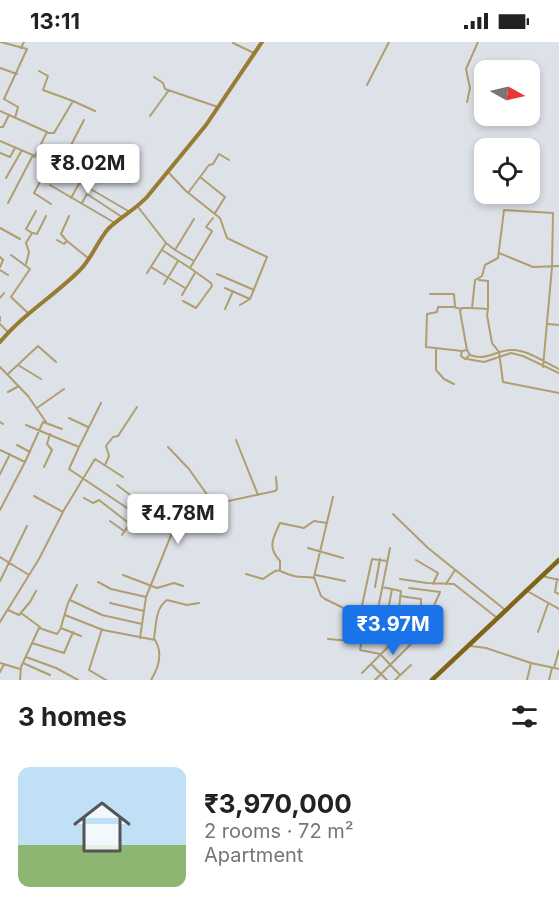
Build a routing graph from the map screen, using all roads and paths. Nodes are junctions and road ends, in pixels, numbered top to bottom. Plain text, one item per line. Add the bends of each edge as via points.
1 (1, 42) edge
2 (24, 42) edge
3 (262, 42) edge
4 (389, 42) edge
5 (478, 42) edge
6 (233, 44) dead end
7 (21, 48) junction
8 (254, 53) junction
9 (0, 68) edge
10 (39, 71) dead end
11 (17, 74) junction
12 (154, 77) dead end
13 (367, 85) dead end
14 (169, 90) junction
15 (73, 101) junction
16 (467, 102) dead end
17 (218, 107) junction
18 (0, 111) edge
19 (95, 111) dead end
20 (9, 115) junction
21 (150, 116) dead end
22 (15, 118) junction
23 (84, 120) dead end
24 (0, 127) edge
25 (46, 133) junction
26 (0, 141) edge
27 (15, 148) junction
28 (22, 150) junction
29 (0, 153) edge
30 (74, 153) junction
31 (35, 156) junction
32 (229, 160) dead end
33 (49, 165) junction
34 (98, 166) dead end
35 (168, 171) junction
36 (63, 173) junction
37 (201, 177) junction
38 (6, 178) dead end
39 (80, 182) junction
40 (50, 185) dead end
41 (90, 188) junction
42 (188, 193) junction
43 (87, 194) junction
44 (72, 198) junction
45 (109, 199) junction
46 (8, 203) dead end
47 (82, 203) junction
48 (51, 204) dead end
49 (103, 204) junction
50 (138, 207) junction
51 (36, 211) dead end
52 (96, 212) junction
53 (130, 212) junction
54 (215, 213) junction
55 (46, 216) dead end
56 (69, 216) dead end
57 (123, 217) junction
58 (213, 218) dead end
59 (194, 219) dead end
60 (115, 222) junction
61 (0, 228) edge
62 (32, 233) junction
63 (20, 239) dead end
64 (57, 240) dead end
65 (67, 241) junction
66 (166, 243) junction
67 (162, 250) junction
68 (175, 250) junction
69 (499, 253) junction
70 (11, 255) dead end
71 (0, 257) edge
72 (88, 258) junction
73 (179, 261) junction
74 (194, 261) junction
75 (26, 265) junction
76 (559, 266) edge
77 (150, 267) junction
78 (552, 267) junction
79 (0, 268) edge
80 (190, 268) junction
81 (147, 273) dead end
82 (195, 273) junction
83 (217, 274) dead end
84 (8, 275) dead end
85 (168, 278) junction
86 (476, 280) junction
87 (164, 284) dead end
88 (185, 288) junction
89 (225, 288) dead end
90 (254, 290) junction
91 (233, 291) junction
92 (4, 293) dead end
93 (430, 294) dead end
94 (182, 295) dead end
95 (0, 298) edge
96 (250, 299) junction
97 (183, 301) dead end
98 (240, 305) dead end
99 (455, 307) junction
100 (472, 308) junction
101 (225, 309) dead end
102 (460, 309) junction
103 (488, 309) junction
104 (28, 313) junction
105 (0, 321) edge
106 (548, 324) junction
107 (559, 325) edge
108 (8, 332) junction
109 (0, 342) edge
110 (436, 349) junction
111 (467, 350) junction
112 (462, 351) junction
113 (499, 352) junction
114 (470, 355) junction
115 (500, 356) junction
116 (467, 359) junction
117 (56, 362) dead end
118 (18, 365) junction
119 (544, 365) junction
120 (0, 367) edge
121 (559, 371) edge
122 (8, 374) junction
123 (41, 379) dead end
124 (454, 384) dead end
125 (19, 386) junction
126 (64, 389) dead end
127 (8, 392) dead end
128 (559, 393) edge
129 (101, 403) dead end
130 (137, 407) dead end
131 (36, 408) junction
132 (69, 418) dead end
133 (46, 422) junction
134 (26, 425) dead end
135 (88, 427) junction
136 (62, 429) dead end
137 (39, 430) junction
138 (50, 434) junction
139 (236, 440) dead end
140 (17, 445) dead end
141 (79, 447) junction
142 (168, 447) dead end
143 (0, 450) edge
144 (30, 452) junction
145 (10, 454) junction
146 (25, 462) junction
147 (105, 465) junction
148 (44, 467) dead end
149 (0, 474) edge
150 (123, 477) dead end
151 (276, 477) dead end
152 (83, 478) junction
153 (117, 485) dead end
154 (258, 495) junction
155 (34, 496) dead end
156 (333, 497) dead end
157 (84, 498) dead end
158 (143, 504) junction
159 (215, 506) junction
160 (176, 509) dead end
161 (0, 510) edge
162 (63, 512) junction
163 (136, 514) junction
164 (393, 514) dead end
165 (110, 521) dead end
166 (193, 522) junction
167 (130, 524) junction
168 (327, 524) junction
169 (27, 526) dead end
170 (174, 528) junction
171 (124, 531) junction
172 (122, 535) dead end
173 (308, 548) dead end
174 (390, 548) dead end
175 (320, 551) junction
176 (0, 557) edge
177 (343, 558) dead end
178 (380, 559) junction
179 (416, 560) dead end
180 (559, 560) edge
181 (387, 561) junction
182 (9, 563) junction
183 (280, 570) junction
184 (456, 570) junction
185 (370, 572) junction
186 (377, 573) junction
187 (246, 574) dead end
188 (385, 574) junction
189 (29, 575) junction
190 (123, 575) dead end
191 (314, 576) junction
192 (542, 576) junction
193 (400, 579) dead end
194 (558, 580) edge
195 (0, 581) edge
196 (345, 581) dead end
197 (98, 582) dead end
198 (433, 584) junction
199 (446, 584) junction
200 (77, 585) dead end
201 (151, 586) junction
202 (183, 586) dead end
203 (375, 586) dead end
204 (382, 587) junction
205 (409, 588) dead end
206 (392, 590) junction
207 (36, 591) dead end
208 (527, 591) junction
209 (559, 594) edge
210 (400, 596) junction
211 (146, 597) junction
212 (70, 600) junction
213 (110, 603) dead end
214 (199, 603) dead end
215 (548, 604) junction
216 (559, 609) edge
217 (8, 610) junction
218 (144, 611) junction
219 (507, 611) junction
220 (20, 613) junction
221 (431, 613) junction
222 (65, 615) junction
223 (360, 616) junction
224 (365, 617) junction
225 (376, 619) junction
226 (499, 619) junction
227 (0, 622) edge
228 (347, 622) dead end
229 (356, 623) junction
230 (142, 624) junction
231 (364, 624) junction
232 (40, 627) junction
233 (61, 628) junction
234 (102, 629) junction
235 (538, 632) dead end
236 (73, 633) junction
237 (81, 636) dead end
238 (140, 638) junction
239 (153, 639) junction
240 (328, 639) dead end
241 (353, 642) junction
242 (361, 642) junction
243 (32, 643) junction
244 (468, 646) junction
245 (559, 650) edge
246 (381, 654) junction
247 (26, 657) junction
248 (0, 663) edge
249 (23, 663) junction
250 (531, 663) junction
251 (4, 664) junction
252 (371, 664) junction
253 (391, 665) junction
254 (411, 665) dead end
255 (553, 668) junction
256 (21, 669) junction
257 (559, 669) edge
258 (0, 672) edge
259 (362, 673) dead end
260 (381, 674) junction
261 (50, 675) dead end
262 (400, 675) junction
263 (20, 680) edge
264 (78, 680) edge
265 (106, 680) edge
266 (151, 680) edge
267 (375, 680) edge
268 (387, 680) edge
269 (395, 680) edge
270 (432, 680) edge
271 (527, 680) edge
272 (549, 680) edge

1 - 7 street
2 - 7 street
3 - 8 street
4 - 13 street
5 - 16 street via 466,69 470,88
6 - 8 street
7 - 11 street via 27,50
8 - 17 street
9 - 11 street
10 - 15 street via 48,76 43,90
11 - 22 street via 4,99 18,107
12 - 14 street
14 - 17 street
14 - 21 street
15 - 19 street
15 - 25 street via 54,133
17 - 35 street
18 - 20 street
20 - 22 street
20 - 24 street
22 - 25 street
23 - 30 street via 69,149
25 - 31 street
26 - 27 street
27 - 28 street
27 - 29 street via 10,157
28 - 31 street
28 - 38 street
30 - 34 street
30 - 36 street
31 - 33 street
31 - 46 street
32 - 37 street via 219,154
33 - 36 street
33 - 48 street via 34,192
35 - 42 street
35 - 50 street
36 - 39 street
37 - 42 street
37 - 54 street via 225,196
39 - 41 street
39 - 44 street
40 - 44 street
41 - 43 street
41 - 45 street
42 - 54 street
43 - 47 street
43 - 49 street
44 - 47 street
45 - 49 street
45 - 53 street
47 - 52 street
49 - 52 street
49 - 57 street
50 - 53 street
50 - 66 street
51 - 62 street via 26,229
52 - 60 street
53 - 57 street
54 - 90 street via 226,238 267,257
55 - 62 street via 37,234
56 - 65 street via 61,234
57 - 60 street
58 - 74 street via 206,225 212,231
59 - 68 street
60 - 72 street
61 - 63 street
62 - 75 street via 26,243
64 - 65 street via 64,244
65 - 72 street
66 - 67 street
66 - 68 street
67 - 73 street
67 - 77 street
68 - 74 street
69 - 78 street via 533,267
69 - 78 street via 504,210 553,213
69 - 86 street
70 - 75 street
71 - 79 street
72 - 104 street via 81,270
73 - 80 street
73 - 85 street
74 - 80 street
75 - 104 street via 30,271 11,297
76 - 78 street
77 - 81 street
77 - 85 street
78 - 106 street
79 - 84 street
80 - 82 street
82 - 88 street
82 - 97 street via 212,286 198,307
83 - 90 street
85 - 87 street
85 - 88 street
86 - 100 street
86 - 103 street via 488,281
88 - 94 street
89 - 91 street
90 - 96 street
91 - 96 street
91 - 101 street
92 - 95 street
93 - 99 street via 454,294
96 - 98 street
99 - 102 street
99 - 110 street via 438,307 437,312 427,315 425,345
100 - 102 street
100 - 103 street
102 - 111 street
103 - 113 street via 492,342
104 - 108 street
105 - 108 street
106 - 107 street
106 - 119 street
108 - 109 street
110 - 112 street
110 - 124 street via 436,370
111 - 112 street
111 - 114 street
112 - 116 street via 461,356
113 - 114 street via 483,358
113 - 115 street
113 - 119 street via 514,350
114 - 116 street
115 - 116 street via 484,362
115 - 119 street via 517,354
115 - 128 street via 504,382
117 - 118 street via 38,346
118 - 122 street
118 - 123 street
119 - 121 street
120 - 122 street
122 - 125 street
125 - 127 street
125 - 131 street
126 - 131 street
129 - 135 street
130 - 147 street via 118,436 106,446 109,456
131 - 133 street
132 - 135 street
133 - 136 street
133 - 137 street
134 - 137 street
135 - 141 street
137 - 138 street
137 - 144 street
138 - 141 street
138 - 148 street via 46,444 52,449
139 - 154 street
140 - 144 street
141 - 152 street via 69,469
142 - 159 street
143 - 145 street
144 - 146 street
145 - 146 street
145 - 149 street
146 - 161 street
147 - 150 street
147 - 152 street via 95,459
151 - 154 street via 277,491
152 - 162 street
152 - 163 street
153 - 158 street
154 - 159 street
155 - 162 street
156 - 168 street
157 - 167 street via 93,503 99,500
158 - 163 street
158 - 170 street
159 - 166 street
160 - 166 street
162 - 189 street
163 - 167 street
164 - 184 street
165 - 171 street
166 - 170 street
167 - 171 street
168 - 175 street
168 - 183 street via 314,521 303,528 280,523 272,539 272,553 280,561
169 - 182 street
170 - 201 street
171 - 172 street
173 - 175 street
174 - 181 street
175 - 177 street
175 - 191 street
176 - 182 street
178 - 181 street
178 - 185 street via 373,559
178 - 186 street
179 - 198 street via 438,573
180 - 192 main road
181 - 188 street
182 - 189 street
182 - 195 street
183 - 187 street via 273,570 263,579
183 - 191 street via 295,576
184 - 199 street
184 - 219 street
185 - 186 street
185 - 223 street
186 - 188 street
186 - 203 street
188 - 204 street
189 - 217 street
190 - 201 street
191 - 196 street
191 - 223 street via 323,597
192 - 194 street
192 - 208 main road
193 - 198 street
194 - 209 street via 555,592
197 - 211 street
198 - 199 street
199 - 226 street via 455,585
200 - 212 street
201 - 202 street
201 - 211 street
204 - 206 street
204 - 225 street
205 - 221 street via 439,592
206 - 210 street via 401,591
206 - 225 street via 384,620
207 - 220 street
208 - 215 street
208 - 219 main road
210 - 221 street via 421,599 421,607
210 - 246 street via 399,608 408,612 408,624
211 - 218 street
212 - 222 street
212 - 230 street via 102,615
213 - 218 street
214 - 239 street via 163,602
215 - 216 street
215 - 235 street
217 - 220 street via 17,616
217 - 227 street
218 - 230 street
219 - 226 main road
220 - 232 street
221 - 253 street via 422,633
222 - 233 street
222 - 234 street
223 - 224 street
224 - 225 street
224 - 231 street
226 - 244 main road
228 - 229 street
229 - 231 street
229 - 241 street
230 - 238 street
231 - 242 street
232 - 233 street via 57,634
232 - 243 street
233 - 236 street
234 - 238 street
234 - 265 street via 89,670
236 - 237 street
236 - 243 street via 63,653
238 - 239 street
239 - 266 street via 158,643 160,660
240 - 241 street
241 - 242 street
242 - 246 street via 362,651
243 - 247 street
244 - 250 street
244 - 270 main road
245 - 255 street
246 - 252 street
246 - 253 street
247 - 249 street
247 - 264 street
248 - 251 street
249 - 256 street
249 - 261 street
250 - 255 street
250 - 271 street
251 - 256 street
251 - 258 street
252 - 259 street
252 - 260 street
253 - 260 street
253 - 262 street
254 - 262 street
255 - 257 street
255 - 272 street
256 - 263 street
260 - 267 street
260 - 268 street
262 - 269 street

